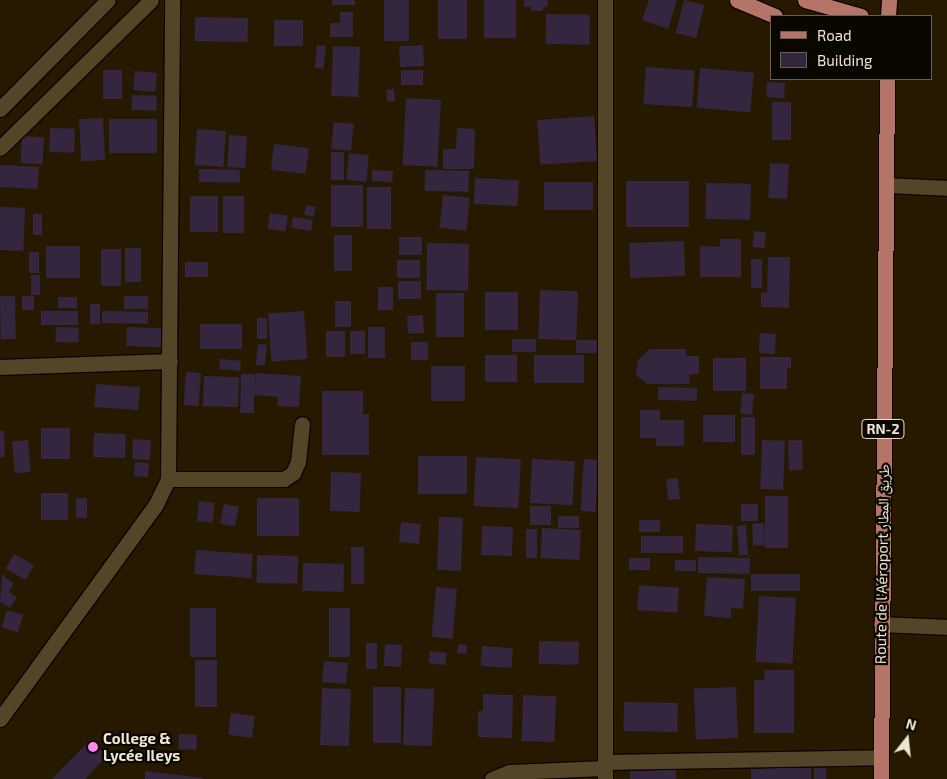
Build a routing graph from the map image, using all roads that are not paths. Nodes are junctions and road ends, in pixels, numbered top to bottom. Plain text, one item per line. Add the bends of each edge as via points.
1 (108, 0) edge
2 (151, 0) edge
3 (172, 0) edge
4 (605, 0) edge
5 (737, 0) edge
6 (805, 0) edge
7 (889, 0) edge
8 (773, 15) edge
9 (858, 15) edge
10 (888, 15) edge
11 (887, 80) edge
12 (0, 108) edge
13 (0, 148) edge
14 (886, 185) junction
15 (947, 188) edge
16 (170, 360) junction
17 (0, 366) edge
18 (302, 424) dead end
19 (168, 479) junction
20 (881, 624) junction
21 (947, 627) edge
22 (0, 719) edge
23 (881, 758) junction
24 (605, 770) edge
25 (492, 779) edge
26 (881, 779) edge

1 - 12 street
2 - 13 street
3 - 16 street
4 - 24 street
5 - 8 main road
6 - 9 main road
7 - 10 main road
11 - 14 main road, Route de l'Aéroport طريق المطار / RN-2
14 - 15 street
14 - 20 main road, Route de l'Aéroport طريق المطار / RN-2
16 - 17 street
16 - 19 street
18 - 19 street via 298,462 293,473 284,479
19 - 22 street via 155,506
20 - 21 street
20 - 23 main road, Route de l'Aéroport طريق المطار / RN-2
23 - 24 street
23 - 26 main road, Route de l'Aéroport طريق المطار / RN-2
24 - 25 street via 509,772

